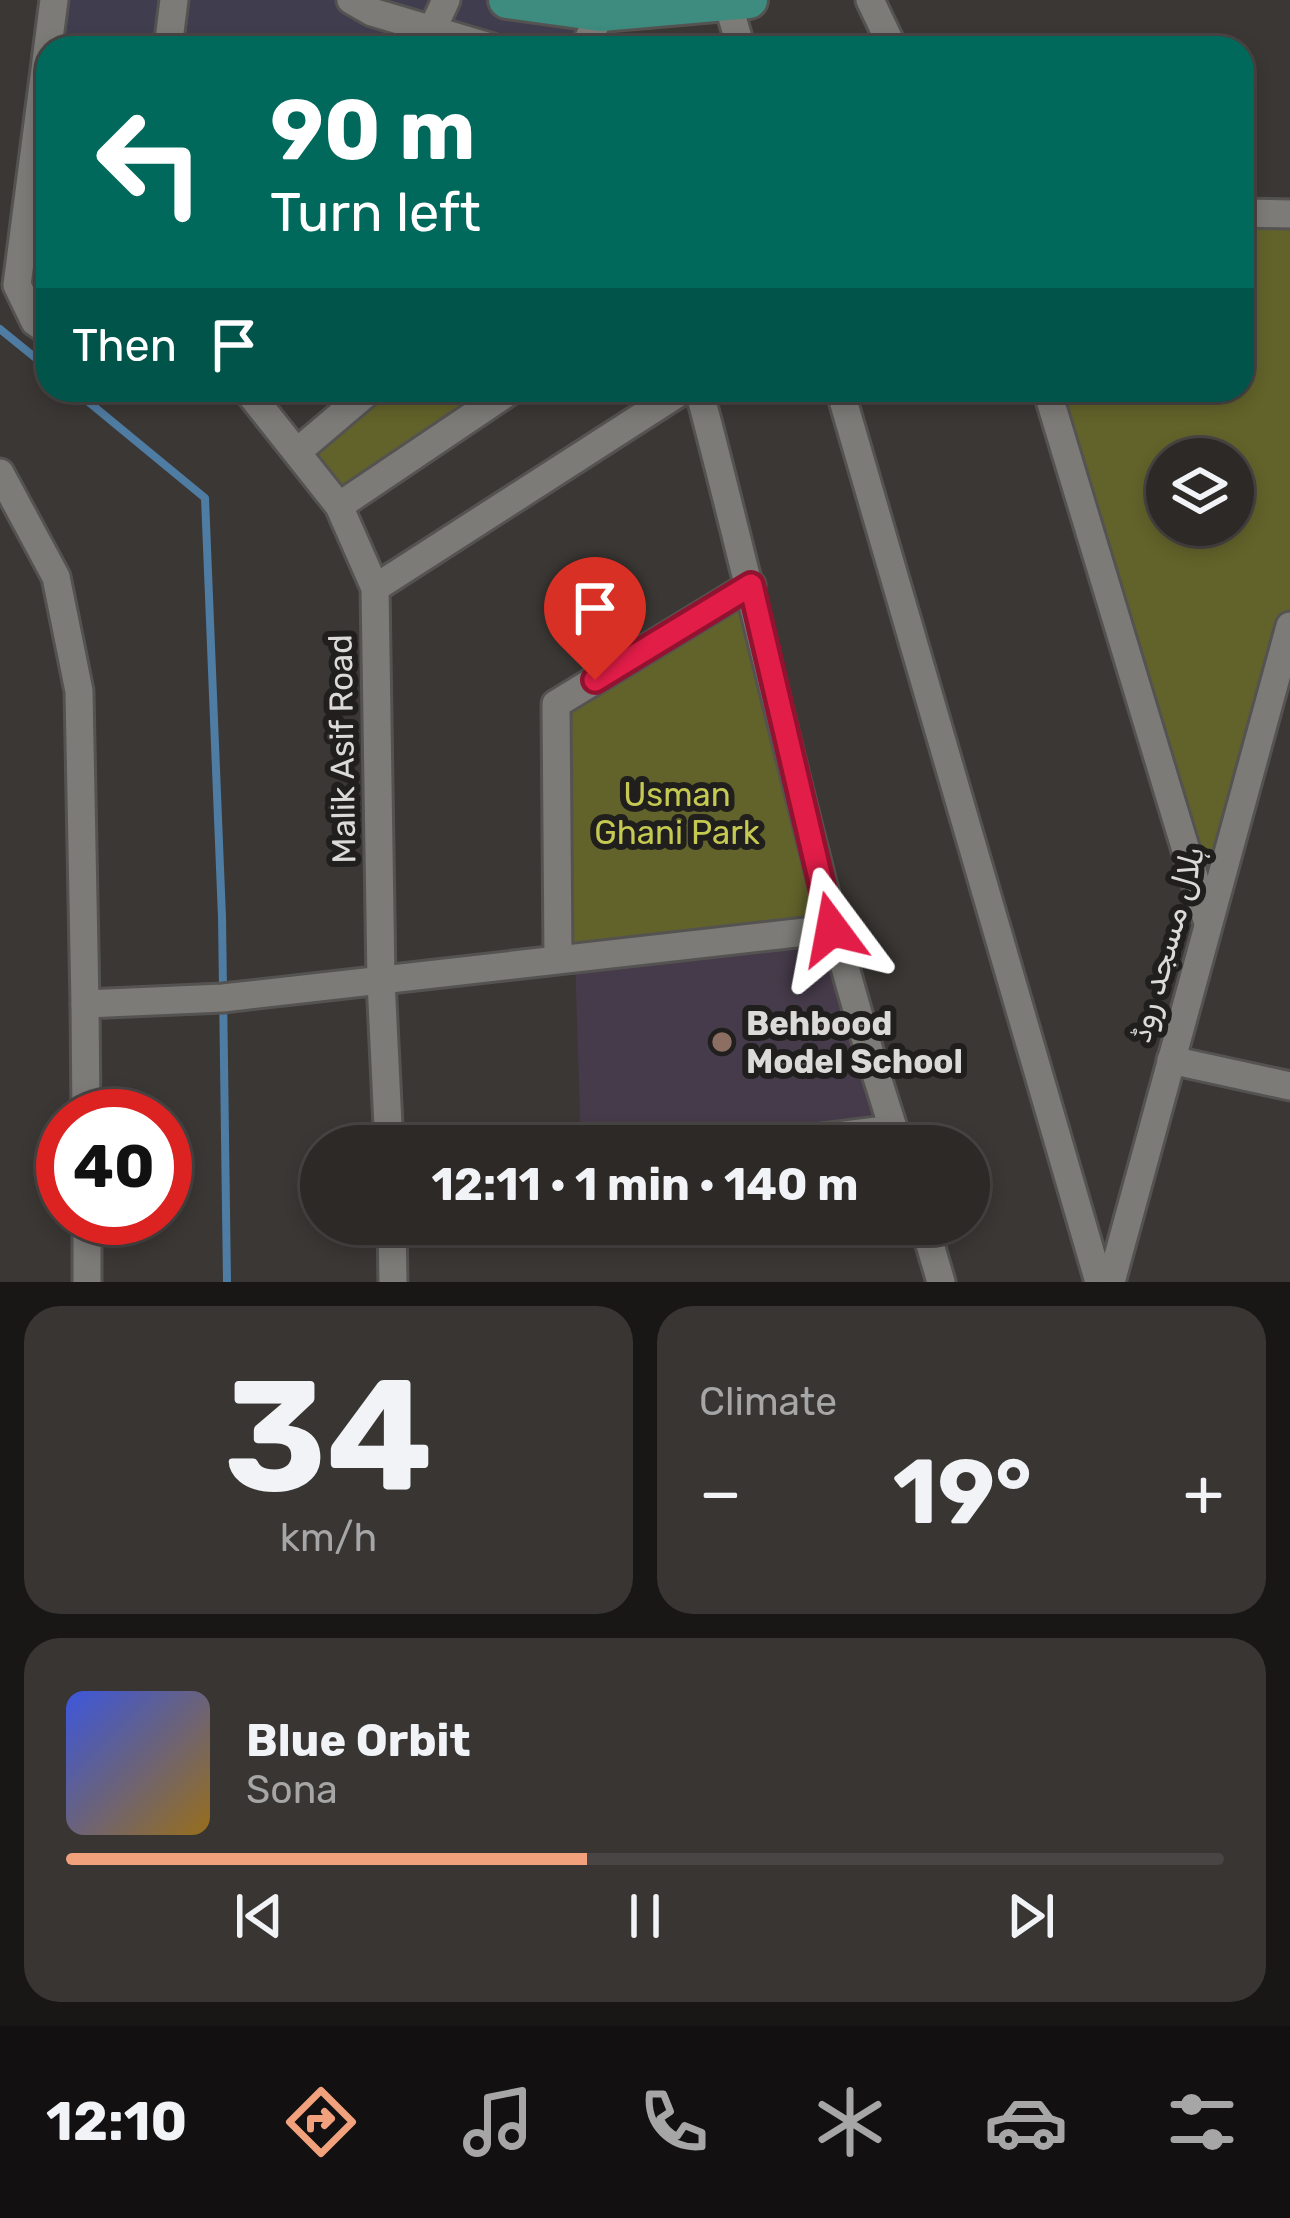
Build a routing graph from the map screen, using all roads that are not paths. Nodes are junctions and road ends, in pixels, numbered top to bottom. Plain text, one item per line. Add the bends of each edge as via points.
1 (54, 0) edge
2 (174, 0) edge
3 (351, 0) edge
4 (446, 0) edge
5 (507, 0) edge
6 (870, 0) edge
7 (735, 1) edge
8 (606, 20) edge
9 (49, 36) edge
10 (170, 36) edge
11 (416, 36) edge
12 (424, 36) edge
13 (739, 36) edge
14 (887, 36) edge
15 (36, 139) edge
16 (1254, 212) edge
17 (1290, 214) edge
18 (36, 323) edge
19 (257, 402) edge
20 (356, 402) edge
21 (493, 402) edge
22 (664, 402) edge
23 (702, 402) edge
24 (843, 402) edge
25 (1051, 402) edge
26 (297, 452) junction
27 (0, 473) edge
28 (339, 506) junction
29 (751, 585) junction
30 (376, 588) junction
31 (1290, 626) edge
32 (1207, 920) junction
33 (832, 929) junction
34 (558, 957) junction
35 (381, 981) junction
36 (85, 1004) junction
37 (1171, 1060) junction
38 (1290, 1086) edge
39 (86, 1089) edge
40 (388, 1125) edge
41 (892, 1125) edge
42 (87, 1245) edge
43 (392, 1245) edge
44 (931, 1245) edge
45 (87, 1282) edge
46 (393, 1282) edge
47 (941, 1282) edge
48 (1100, 1282) edge
49 (1111, 1282) edge

1 - 9 street
2 - 10 street
3 - 11 street
4 - 12 street
5 - 8 main road
6 - 14 street
7 - 8 main road
7 - 13 street
15 - 18 street via 17,285
16 - 17 street
19 - 26 street, Malik Asif Road
20 - 26 street
21 - 28 street
22 - 30 street
23 - 29 street
24 - 48 street
25 - 32 street
26 - 28 street, Malik Asif Road
27 - 36 street via 56,577 79,692
28 - 30 street, Malik Asif Road
29 - 33 street
29 - 34 street via 556,704
30 - 35 street, Malik Asif Road
31 - 32 street, ہلال مسجد روڈ
32 - 37 street, ہلال مسجد روڈ
33 - 34 street
33 - 41 street
34 - 35 street
35 - 36 street
35 - 40 street, Malik Asif Road
36 - 39 street
37 - 38 street
37 - 49 street, ہلال مسجد روڈ
42 - 45 street
43 - 46 street
44 - 47 street

